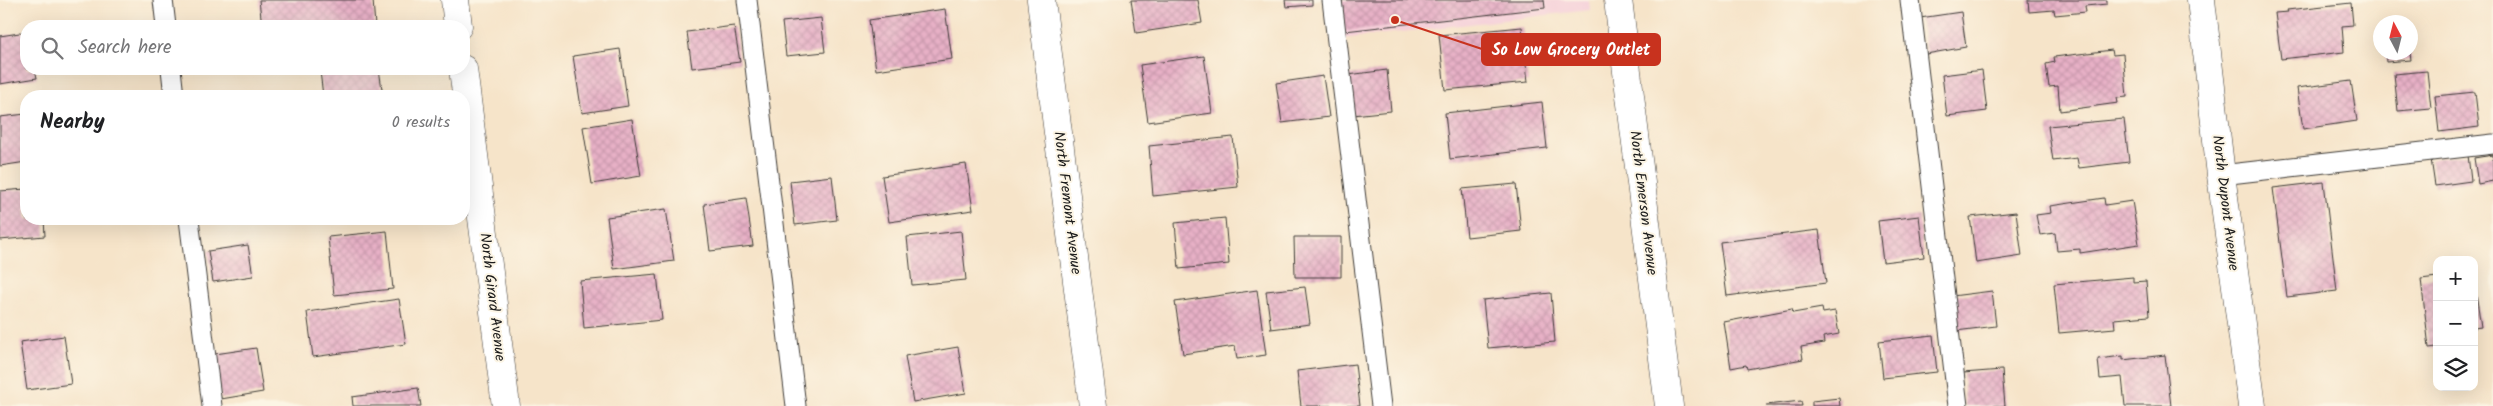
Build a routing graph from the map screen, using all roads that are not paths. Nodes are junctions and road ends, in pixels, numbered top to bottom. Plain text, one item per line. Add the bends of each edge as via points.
1 (163, 0) edge
2 (455, 0) edge
3 (747, 0) edge
4 (1041, 0) edge
5 (1332, 0) edge
6 (1618, 0) edge
7 (1910, 0) edge
8 (2201, 0) edge
9 (165, 20) edge
10 (457, 20) edge
11 (172, 75) edge
12 (465, 75) edge
13 (173, 90) edge
14 (467, 90) edge
15 (470, 117) edge
16 (2493, 144) edge
17 (2221, 175) junction
18 (190, 225) edge
19 (212, 406) edge
20 (506, 406) edge
21 (796, 406) edge
22 (1093, 406) edge
23 (1381, 406) edge
24 (1669, 406) edge
25 (1958, 406) edge
26 (2252, 406) edge

1 - 9 lane
2 - 10 street
3 - 21 lane
4 - 22 street, North Fremont Avenue
5 - 23 lane
6 - 24 street, North Emerson Avenue
7 - 25 lane
8 - 17 street, North Dupont Avenue
11 - 13 lane
12 - 14 street, North Girard Avenue
15 - 20 street, North Girard Avenue
16 - 17 lane
17 - 26 street, North Dupont Avenue
18 - 19 lane

